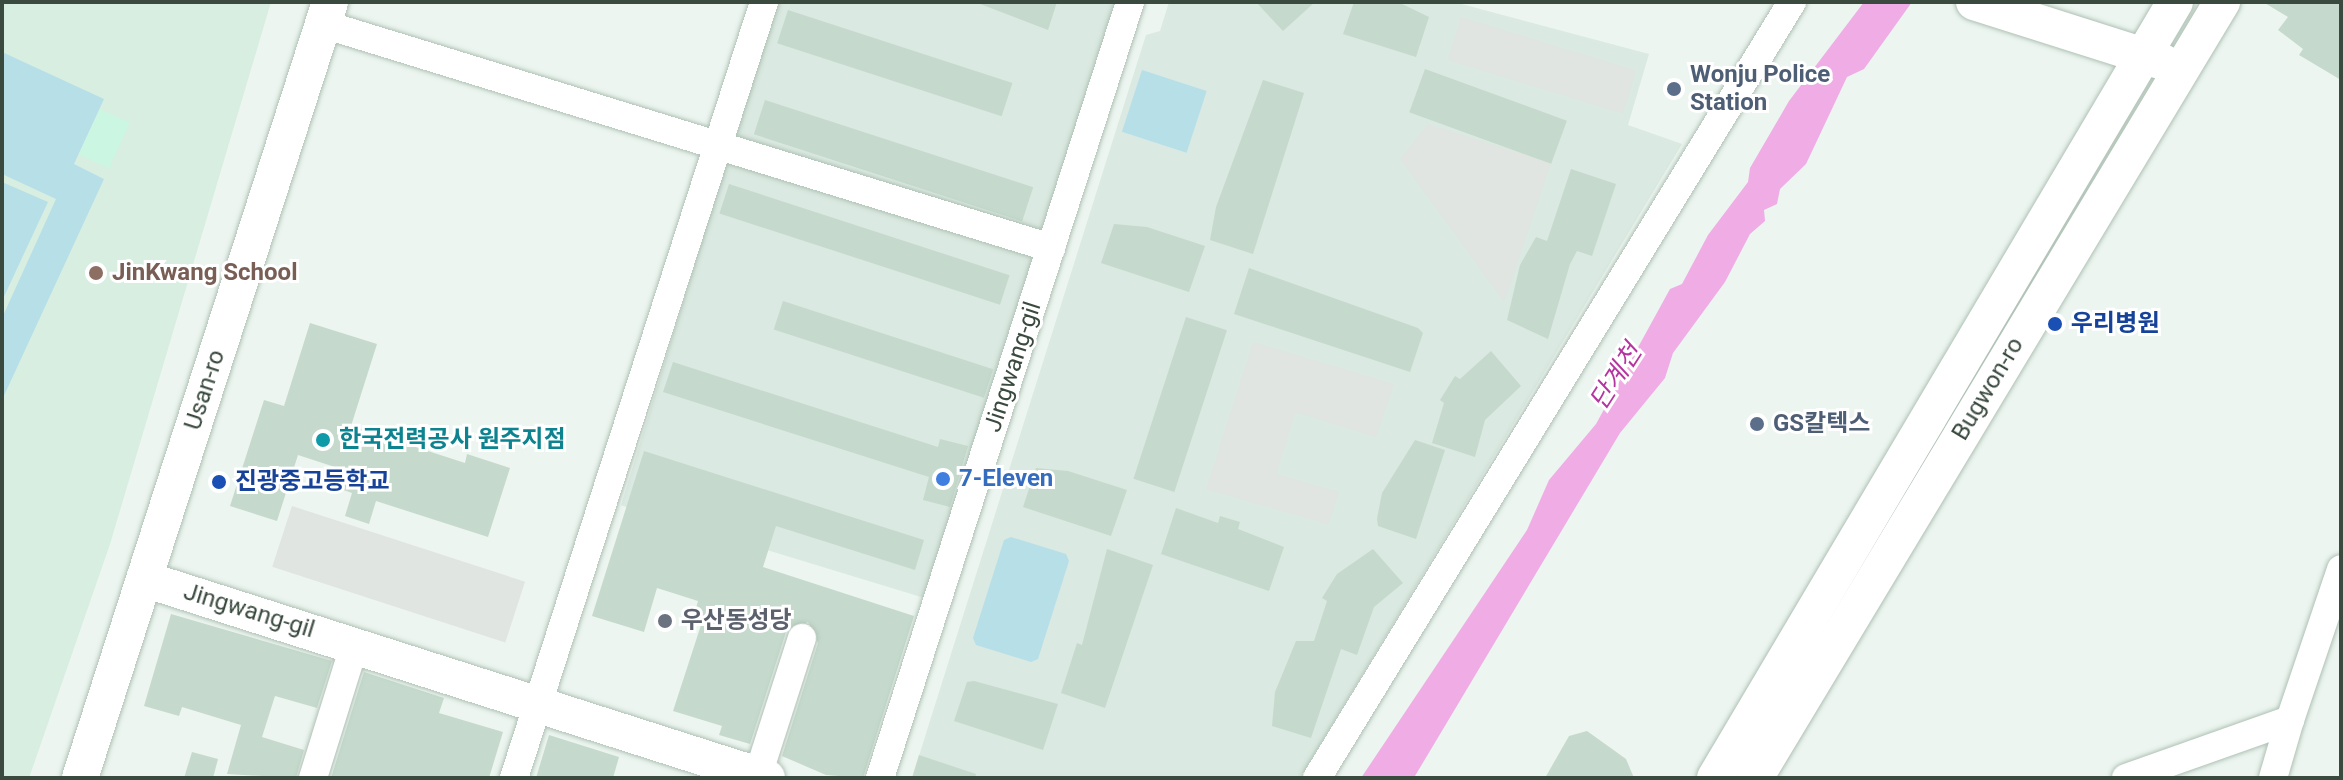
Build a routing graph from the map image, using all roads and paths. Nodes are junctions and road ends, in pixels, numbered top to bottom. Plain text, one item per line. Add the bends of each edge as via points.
1 (764, 2) edge
2 (1130, 2) edge
3 (1792, 2) edge
4 (1974, 2) edge
5 (2175, 2) edge
6 (2222, 2) edge
7 (326, 13) edge
8 (2143, 55) junction
9 (2180, 68) junction
10 (716, 145) junction
11 (1051, 248) junction
12 (2341, 569) edge
13 (144, 579) junction
14 (802, 638) dead end
15 (355, 643) junction
16 (537, 704) junction
17 (2290, 720) junction
18 (720, 770) edge
19 (762, 776) edge
20 (80, 778) edge
21 (313, 778) edge
22 (514, 778) edge
23 (880, 778) edge
24 (1317, 778) edge
25 (1715, 778) edge
26 (1755, 778) edge
27 (2126, 778) edge
28 (2273, 778) edge

1 - 10 street
2 - 11 street, Jingwang-gil
3 - 24 street
4 - 8 street
5 - 8 street, Bugwon-ro
6 - 9 street, Bugwon-ro
7 - 10 street
7 - 13 street, Usan-ro
8 - 9 street
8 - 25 street, Bugwon-ro
9 - 26 street, Bugwon-ro
10 - 11 street
10 - 16 street
11 - 23 street, Jingwang-gil
12 - 17 street
13 - 15 street, Jingwang-gil
13 - 20 street, Usan-ro
14 - 19 street, Jingwang-gil
15 - 16 street, Jingwang-gil
15 - 21 street
16 - 18 street, Jingwang-gil
16 - 22 street
17 - 27 street
17 - 28 street
18 - 19 street, Jingwang-gil

